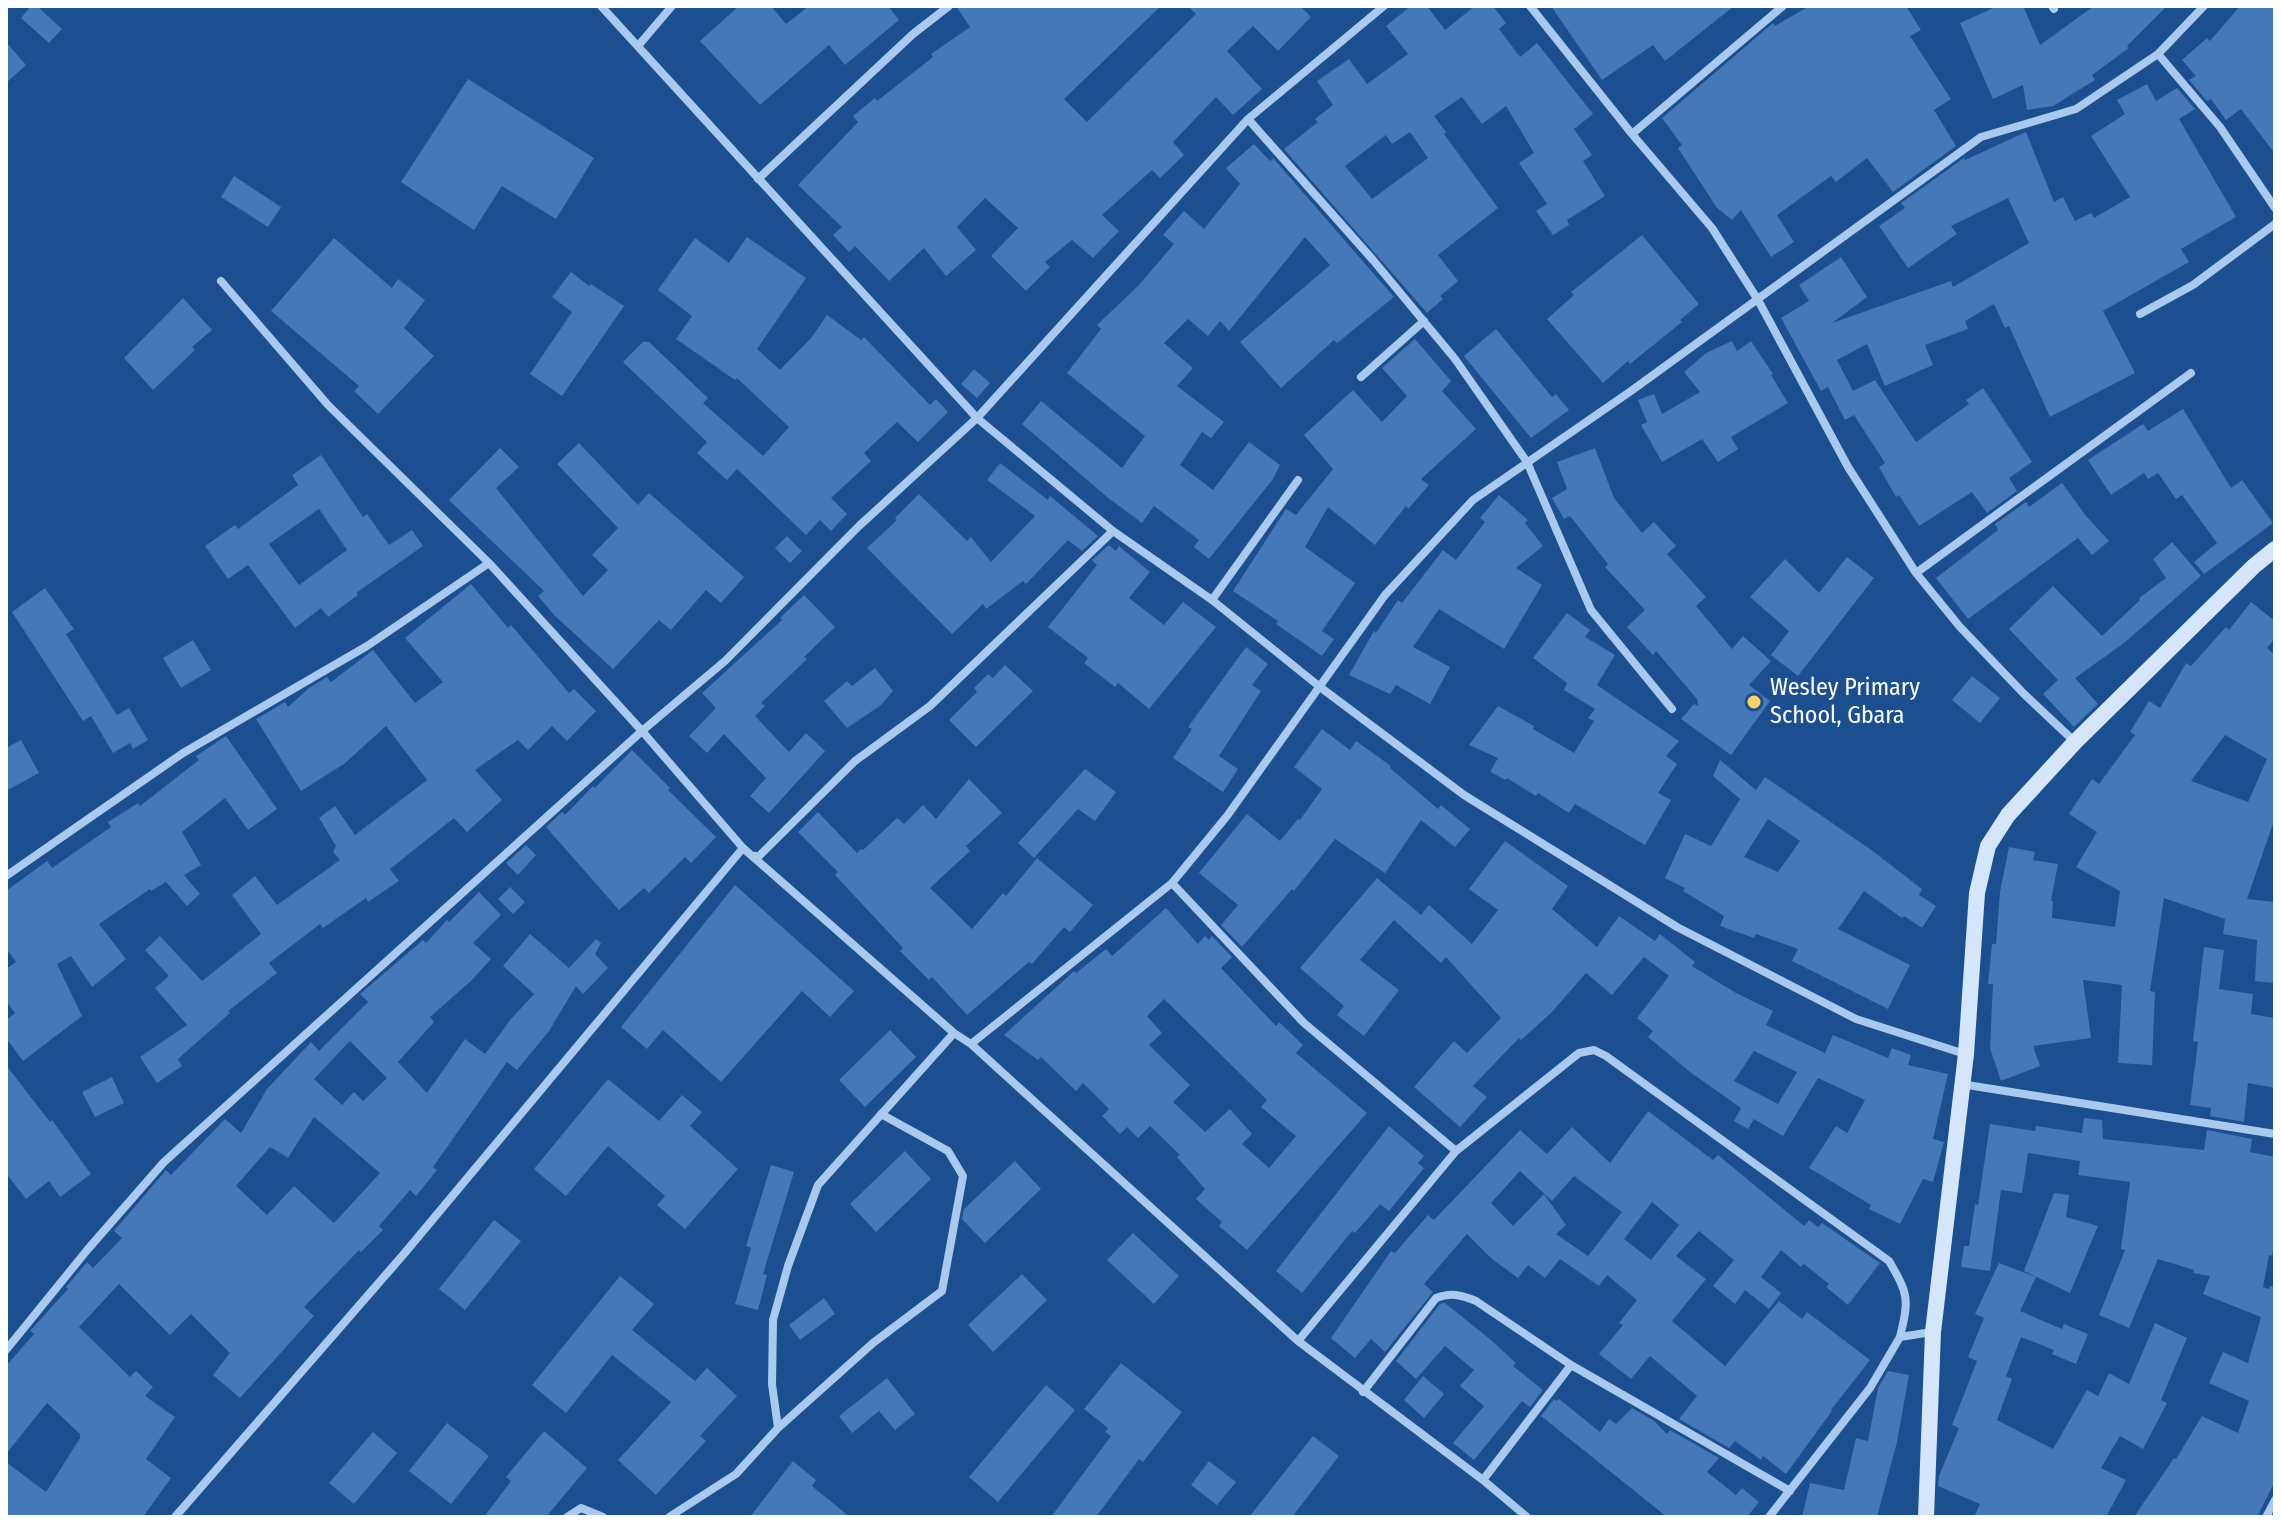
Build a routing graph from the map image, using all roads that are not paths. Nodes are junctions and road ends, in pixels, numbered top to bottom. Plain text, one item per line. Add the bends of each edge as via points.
1 (601, 6) edge
2 (672, 6) edge
3 (949, 6) edge
4 (1384, 6) edge
5 (1530, 6) edge
6 (1783, 6) edge
7 (2204, 6) edge
8 (638, 46) junction
9 (2158, 54) junction
10 (1248, 119) junction
11 (1632, 134) junction
12 (758, 179) junction
13 (2275, 208) edge
14 (2275, 224) edge
15 (221, 281) dead end
16 (1758, 300) junction
17 (2140, 314) dead end
18 (1424, 321) junction
19 (2191, 373) dead end
20 (1361, 377) dead end
21 (977, 418) junction
22 (1527, 462) junction
23 (1298, 480) dead end
24 (1113, 531) junction
25 (2275, 549) edge
26 (489, 563) junction
27 (1916, 573) junction
28 (1212, 600) junction
29 (1320, 687) junction
30 (1672, 709) dead end
31 (642, 731) junction
32 (2075, 742) junction
33 (743, 848) junction
34 (757, 858) junction
35 (6, 876) edge
36 (1172, 883) junction
37 (954, 1033) junction
38 (971, 1044) junction
39 (1966, 1054) junction
40 (1961, 1084) junction
41 (881, 1114) junction
42 (2275, 1134) edge
43 (1456, 1151) junction
44 (1933, 1332) junction
45 (1900, 1337) junction
46 (1298, 1341) junction
47 (6, 1350) edge
48 (1571, 1365) junction
49 (1363, 1392) junction
50 (778, 1428) junction
51 (1483, 1480) junction
52 (1790, 1491) junction
53 (2275, 1500) edge
54 (175, 1517) edge
55 (567, 1517) edge
56 (603, 1517) edge
57 (669, 1517) edge
58 (1527, 1517) edge
59 (1769, 1517) edge
60 (1926, 1517) edge
61 (2266, 1517) edge

1 - 8 street
2 - 8 street
3 - 12 street
4 - 10 street
5 - 11 street
6 - 11 street
7 - 9 street
8 - 12 street
9 - 13 street via 2220,127
9 - 16 street via 2076,109 1981,137
10 - 18 street
10 - 21 street
11 - 16 street via 1712,228
12 - 21 street
14 - 17 street via 2193,285
15 - 26 street via 328,405
16 - 22 street
16 - 27 street via 1848,467
18 - 20 street
18 - 22 street
19 - 27 street
21 - 24 street
21 - 31 street via 859,526 725,661
22 - 29 street via 1473,500 1385,595
22 - 30 street via 1591,610
23 - 28 street
24 - 28 street
24 - 34 street via 930,706 855,761
25 - 32 street
26 - 31 street
26 - 35 street via 367,646 183,753
27 - 32 street via 1960,627
28 - 29 street
29 - 36 street
29 - 39 street via 1464,795 1677,927 1856,1019
31 - 33 street
31 - 34 street
31 - 47 street via 164,1162
32 - 39 street via 2008,815 1988,846 1977,893
33 - 34 street
33 - 54 street via 403,1255
34 - 37 street
36 - 38 street
36 - 43 street via 1304,1023
37 - 38 street
37 - 41 street
38 - 46 street
39 - 40 street
40 - 42 street
40 - 44 street
41 - 50 street via 818,1185 788,1266 773,1320
41 - 50 street via 948,1151 963,1176 942,1291 873,1343
43 - 45 street via 1579,1053 1594,1050 1889,1261 1908,1305
43 - 46 street
44 - 45 street
44 - 60 street
45 - 52 street via 1870,1388
46 - 49 street
48 - 49 street via 1476,1301 1448,1293 1436,1298
48 - 51 street
48 - 52 street
49 - 51 street
50 - 57 street via 736,1474
51 - 58 street
52 - 59 street
53 - 61 street
55 - 56 street via 581,1508

